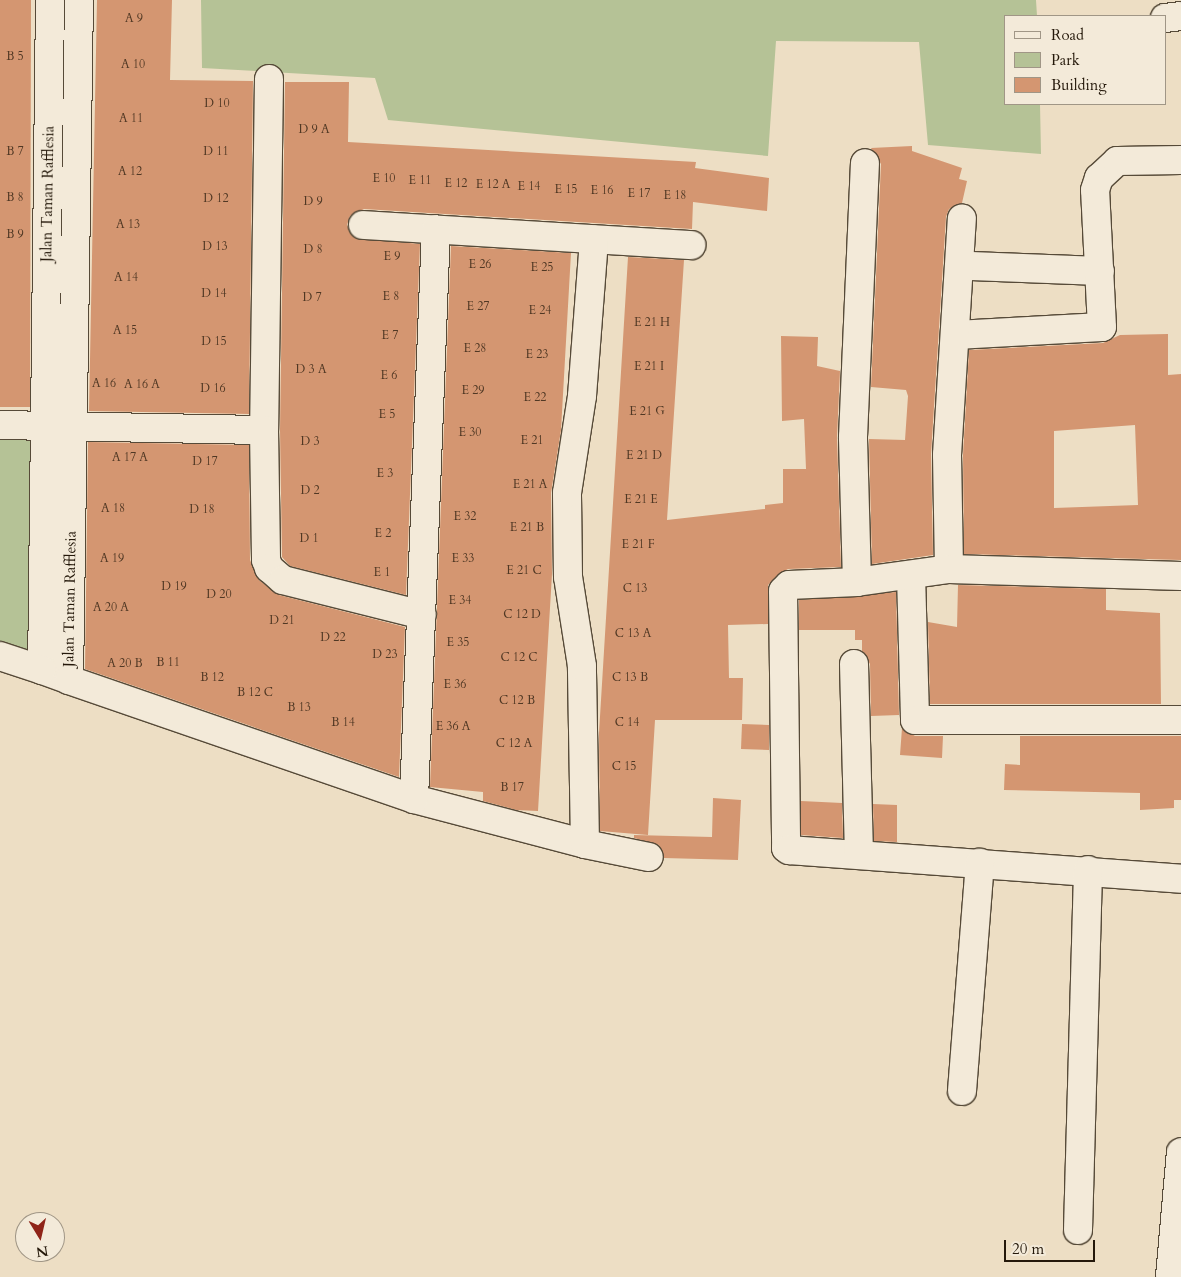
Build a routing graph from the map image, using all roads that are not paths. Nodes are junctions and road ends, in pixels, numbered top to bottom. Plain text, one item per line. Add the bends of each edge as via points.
1 (50, 0) edge
2 (79, 0) edge
3 (1181, 16) edge
4 (1166, 18) edge
5 (269, 79) dead end
6 (1181, 160) edge
7 (865, 163) dead end
8 (962, 218) dead end
9 (363, 225) dead end
10 (436, 229) junction
11 (594, 239) junction
12 (691, 245) dead end
13 (971, 266) dead end
14 (1100, 271) junction
15 (956, 335) junction
16 (0, 425) edge
17 (59, 425) junction
18 (264, 430) junction
19 (949, 569) junction
20 (910, 575) junction
21 (1181, 576) edge
22 (857, 582) junction
23 (422, 615) junction
24 (0, 656) edge
25 (854, 664) dead end
26 (42, 670) junction
27 (69, 680) junction
28 (1181, 720) edge
29 (414, 799) junction
30 (585, 844) junction
31 (859, 854) junction
32 (649, 857) dead end
33 (980, 863) junction
34 (1088, 870) junction
35 (1181, 879) edge
36 (962, 1091) dead end
37 (1181, 1152) edge
38 (1078, 1230) dead end
39 (1170, 1277) edge

1 - 17 street, Jalan Taman Rafflesia
2 - 17 street, Jalan Taman Rafflesia
3 - 4 street
5 - 18 street
6 - 14 street via 1117,162 1099,178 1095,190
7 - 22 street via 852,437
8 - 15 street
9 - 10 street
10 - 11 street
10 - 23 street
11 - 12 street
11 - 30 street via 582,396 567,493 568,578 582,666
13 - 14 street
14 - 15 street via 1102,327
15 - 19 street via 946,492
16 - 17 street
17 - 18 street
17 - 26 street, Jalan Taman Rafflesia
17 - 27 street, Jalan Taman Rafflesia
18 - 23 street via 263,548 268,568 283,580
19 - 20 street
19 - 21 street
20 - 22 street
20 - 28 street via 915,720
22 - 31 street via 784,588 783,717 786,848
23 - 29 street
24 - 26 street
25 - 31 street
26 - 27 street, Jalan Taman Rafflesia
27 - 29 street
29 - 30 street
30 - 32 street
31 - 33 street
33 - 34 street
33 - 36 street
34 - 35 street
34 - 38 street
37 - 39 street

